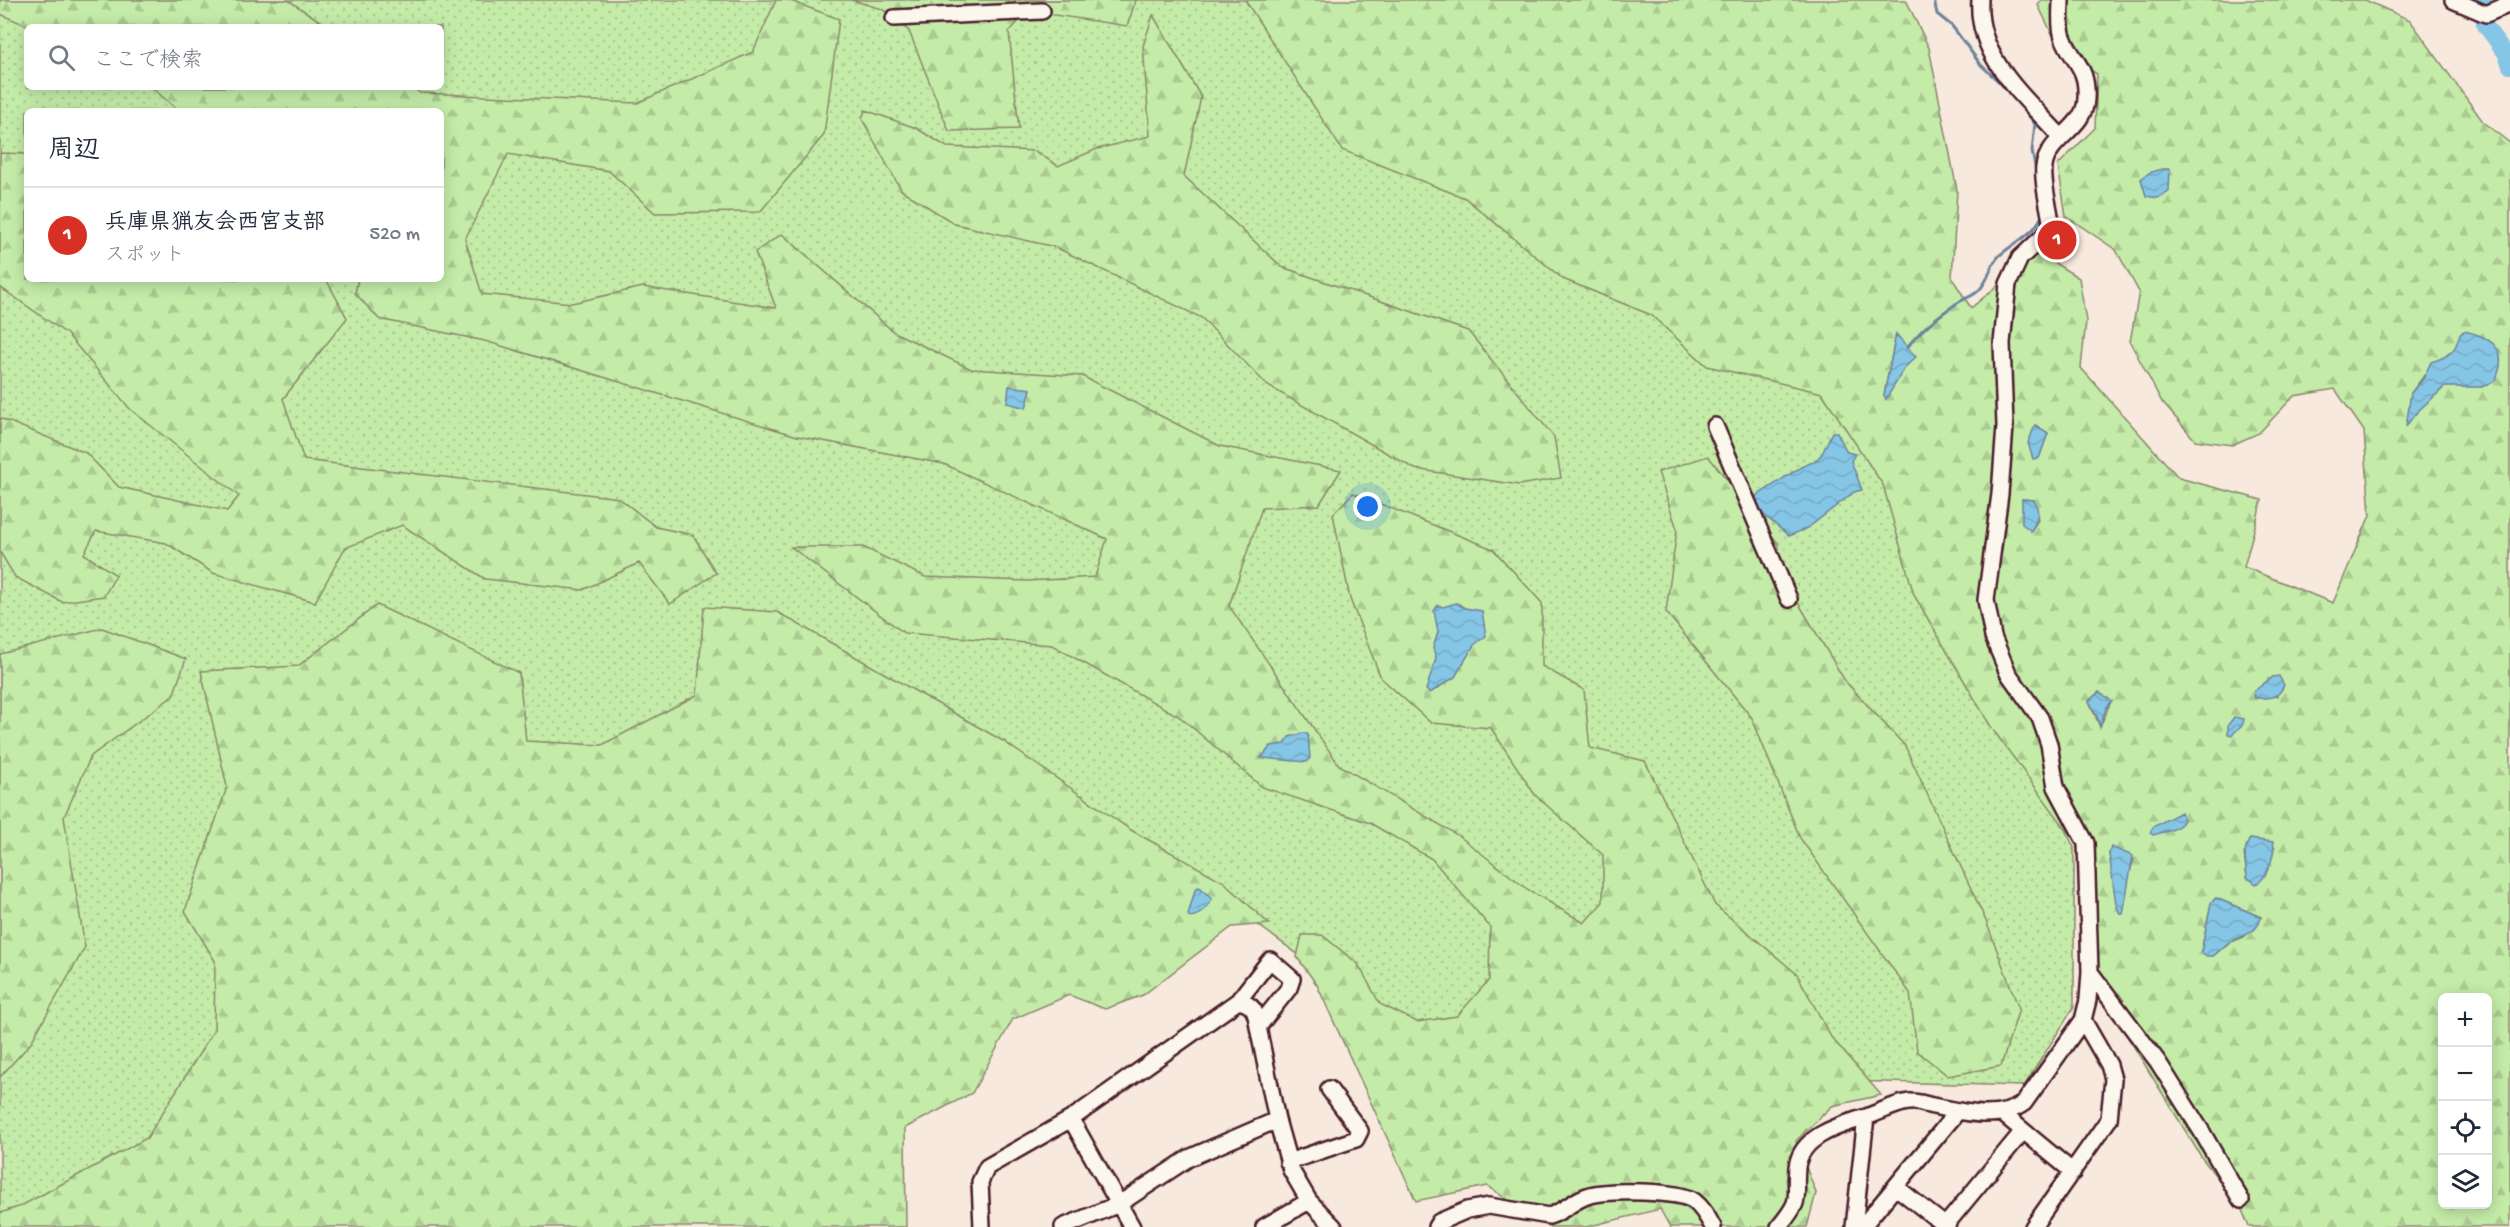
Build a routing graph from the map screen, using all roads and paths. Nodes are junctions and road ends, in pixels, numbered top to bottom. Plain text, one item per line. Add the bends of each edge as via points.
1 (1980, 0) edge
2 (2061, 0) edge
3 (2453, 0) edge
4 (2510, 4) edge
5 (1042, 11) dead end
6 (894, 18) dead end
7 (2061, 137) junction
8 (1715, 426) dead end
9 (1789, 598) dead end
10 (2090, 972) junction
11 (1238, 1001) junction
12 (2083, 1020) junction
13 (1258, 1027) junction
14 (1329, 1089) dead end
15 (1958, 1111) junction
16 (2003, 1114) junction
17 (1866, 1117) junction
18 (1071, 1119) junction
19 (1277, 1120) junction
20 (2022, 1131) junction
21 (1288, 1162) junction
22 (2073, 1172) junction
23 (1896, 1187) junction
24 (2241, 1200) dead end
25 (1309, 1201) junction
26 (1119, 1204) junction
27 (982, 1227) edge
28 (1063, 1227) edge
29 (1132, 1227) edge
30 (1264, 1227) edge
31 (1334, 1227) edge
32 (1436, 1227) edge
33 (1713, 1227) edge
34 (1779, 1227) edge
35 (1854, 1227) edge
36 (1862, 1227) edge
37 (1945, 1227) edge
38 (2033, 1227) edge

1 - 7 street via 1988,49 2004,74
2 - 7 street via 2062,34 2085,73 2087,101 2080,120
3 - 4 street via 2486,14
5 - 6 street
7 - 10 street via 2049,151 2044,168 2050,230 2020,258 2008,284 2002,343 2005,426 1986,600 2008,673 2040,718 2056,787 2086,843
8 - 9 street
10 - 12 street
10 - 24 street via 2157,1062
11 - 13 street via 1252,1006
11 - 13 street via 1270,960 1292,979
11 - 18 street
12 - 16 street via 2024,1103
12 - 22 street via 2109,1065 2113,1098 2109,1119
13 - 19 street
14 - 21 street via 1360,1131 1356,1139
15 - 16 street
15 - 17 street via 1910,1101
15 - 23 street
16 - 20 street
17 - 34 street via 1839,1125 1806,1147 1797,1165 1798,1199
17 - 35 street
18 - 26 street
18 - 27 street via 987,1167 980,1182
19 - 21 street
19 - 26 street via 1190,1158
20 - 22 street
20 - 37 street
21 - 25 street
22 - 38 street
23 - 36 street
23 - 37 street
25 - 30 street
25 - 31 street
26 - 28 street
26 - 29 street
32 - 33 street via 1467,1210 1489,1206 1549,1216 1590,1194 1649,1191 1693,1200

